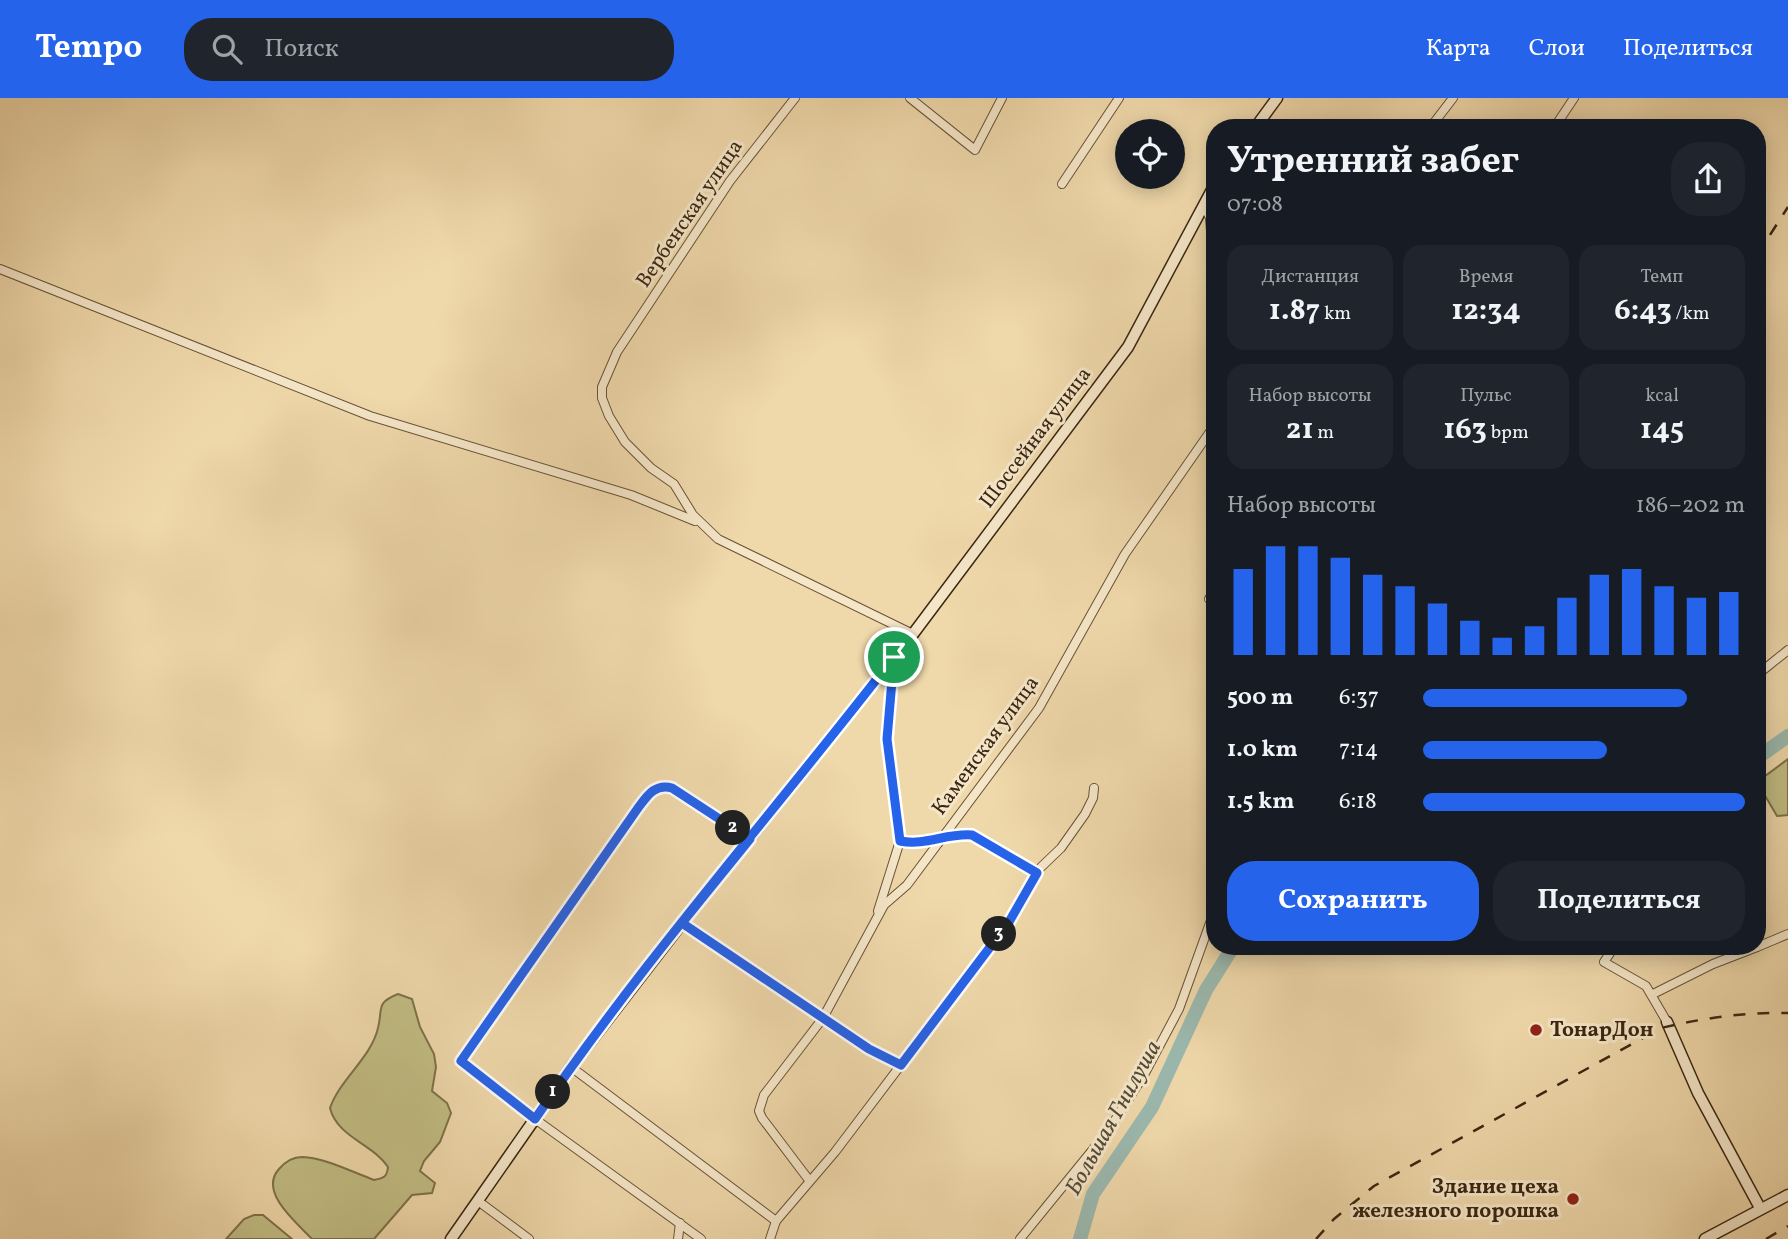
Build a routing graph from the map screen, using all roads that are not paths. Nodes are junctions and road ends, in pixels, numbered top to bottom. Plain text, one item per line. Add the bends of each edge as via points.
1 (796, 98) edge
2 (910, 98) edge
3 (1002, 98) edge
4 (1119, 98) edge
5 (1277, 98) edge
6 (1453, 98) edge
7 (1572, 98) edge
8 (1262, 119) edge
9 (1437, 119) edge
10 (1559, 119) edge
11 (1062, 184) dead end
12 (1206, 201) edge
13 (1204, 205) junction
14 (1206, 209) edge
15 (0, 269) edge
16 (1206, 437) edge
17 (698, 522) junction
18 (913, 634) junction
19 (1788, 650) edge
20 (894, 657) junction
21 (1766, 668) edge
22 (1094, 788) dead end
23 (942, 837) junction
24 (750, 839) junction
25 (900, 841) junction
26 (1037, 873) junction
27 (876, 917) junction
28 (682, 923) junction
29 (1206, 934) edge
30 (1788, 934) edge
31 (1766, 943) edge
32 (1609, 955) edge
33 (1736, 955) edge
34 (1653, 995) junction
35 (823, 1018) junction
36 (1667, 1022) joint
37 (901, 1065) junction
38 (570, 1067) junction
39 (535, 1119) junction
40 (809, 1180) junction
41 (1788, 1195) edge
42 (478, 1201) junction
43 (1760, 1208) junction
44 (776, 1221) junction
45 (680, 1223) junction
46 (451, 1239) edge
47 (528, 1239) edge
48 (678, 1239) edge
49 (701, 1239) edge
50 (770, 1239) edge
51 (1020, 1239) edge
52 (1705, 1239) edge

1 - 17 street, Вербенская улица via 730,181 617,352 602,387 604,405 625,442 674,484
2 - 3 street via 975,150
4 - 11 street
5 - 8 main road
6 - 9 street
7 - 10 street
12 - 13 main road, Шоссейная улица
13 - 14 street
13 - 18 main road, Шоссейная улица via 1128,346
15 - 17 street via 370,416 631,495
16 - 23 street, Каменская улица via 1146,522 1039,708
17 - 18 street via 718,539
18 - 20 main road, Шоссейная улица
19 - 21 street
20 - 24 main road, Шоссейная улица
20 - 25 street via 887,739
22 - 26 street via 1086,814
23 - 25 street via 925,843
23 - 26 street via 972,835
23 - 27 street, Каменская улица via 907,885 891,896
24 - 28 main road, Шоссейная улица
24 - 39 street via 672,788 650,792 461,1061
25 - 27 street
26 - 37 street via 1009,922
27 - 35 street, Каменская улица
28 - 35 street
28 - 38 main road, Шоссейная улица
29 - 51 street via 1179,1009 1144,1075 1108,1131
30 - 31 street
32 - 34 street via 1604,962 1646,986
33 - 34 street
34 - 36 street
35 - 37 street
35 - 40 street, Каменская улица via 764,1096 759,1111
36 - 43 main road via 1698,1093
37 - 40 street
38 - 39 main road, Шоссейная улица
38 - 44 street
39 - 42 main road, Шоссейная улица
39 - 45 street
40 - 44 street
41 - 43 main road
42 - 46 main road, Шоссейная улица
42 - 47 street
43 - 52 main road
44 - 50 street
45 - 48 street
45 - 49 street

